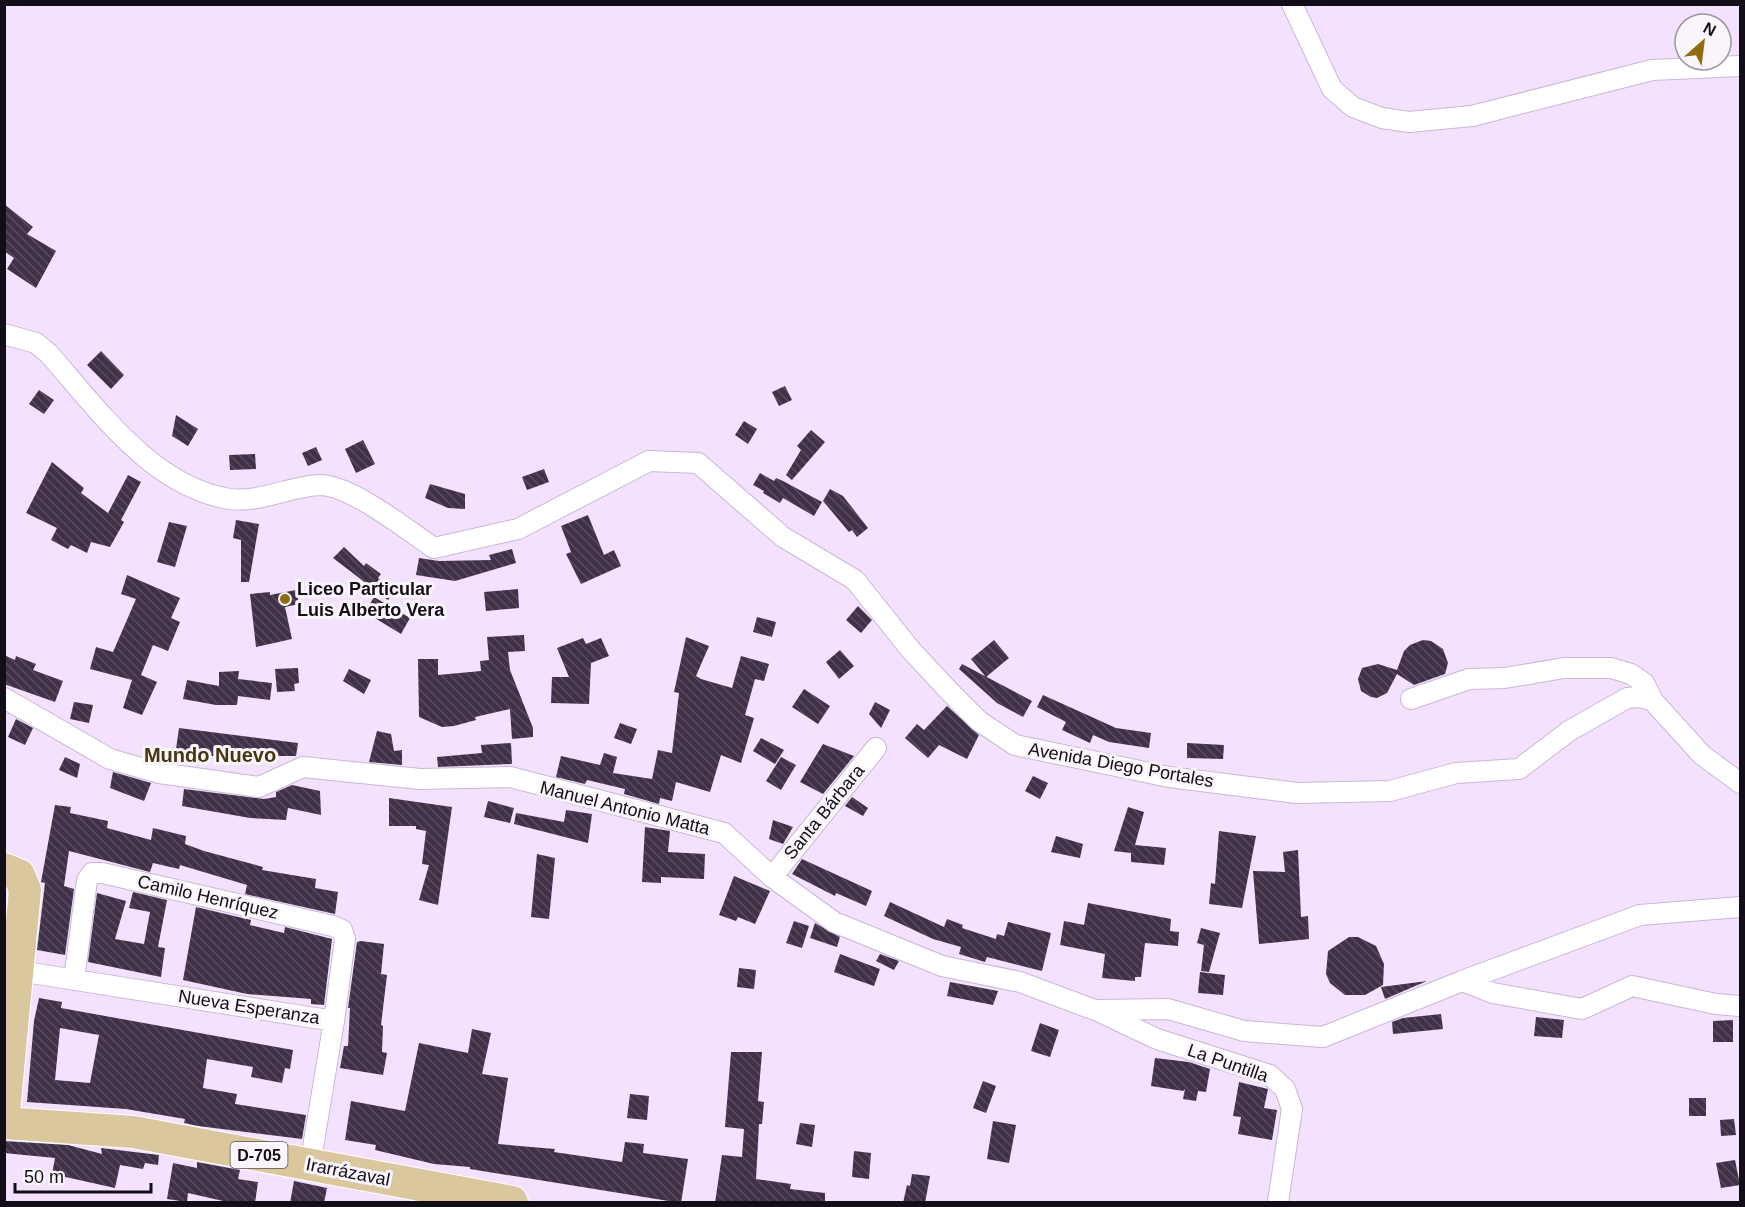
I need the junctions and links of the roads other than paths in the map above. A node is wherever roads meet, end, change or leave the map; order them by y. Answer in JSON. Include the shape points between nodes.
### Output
{"nodes":[{"id":1,"x":1292,"y":4,"type":"edge"},
{"id":2,"x":1740,"y":66,"type":"edge"},
{"id":3,"x":4,"y":334,"type":"edge"},
{"id":4,"x":4,"y":698,"type":"edge"},
{"id":5,"x":1411,"y":699,"type":"dead end"},
{"id":6,"x":1653,"y":701,"type":"junction"},
{"id":7,"x":876,"y":748,"type":"dead end"},
{"id":8,"x":1740,"y":783,"type":"edge"},
{"id":9,"x":4,"y":869,"type":"edge"},
{"id":10,"x":772,"y":877,"type":"junction"},
{"id":11,"x":1740,"y":907,"type":"edge"},
{"id":12,"x":20,"y":971,"type":"junction"},
{"id":13,"x":74,"y":980,"type":"junction"},
{"id":14,"x":1462,"y":981,"type":"junction"},
{"id":15,"x":1740,"y":1006,"type":"edge"},
{"id":16,"x":1095,"y":1010,"type":"junction"},
{"id":17,"x":334,"y":1020,"type":"junction"},
{"id":18,"x":4,"y":1112,"type":"edge"},
{"id":19,"x":4,"y":1123,"type":"edge"},
{"id":20,"x":310,"y":1165,"type":"junction"},
{"id":21,"x":512,"y":1203,"type":"edge"},
{"id":22,"x":1278,"y":1203,"type":"edge"}],
"edges":[{"from":1,"to":2,"type":"street","via":[[1332,89],[1353,107],[1382,118],[1409,122],[1472,116],[1652,70]]},
{"from":3,"to":6,"type":"street","name":"Avenida Diego Portales","via":[[36,343],[133,449],[200,489],[230,499],[320,485],[354,495],[434,548],[518,529],[649,461],[698,463],[783,537],[855,580],[910,650],[949,691],[979,721],[1015,745],[1168,777],[1286,791],[1390,791],[1456,773],[1519,769],[1569,731],[1627,698]]},
{"from":4,"to":10,"type":"street","name":"Manuel Antonio Matta","via":[[110,759],[159,773],[259,787],[303,767],[420,779],[510,777],[724,833]]},
{"from":5,"to":6,"type":"street","via":[[1469,679],[1505,678],[1564,668],[1611,668],[1644,682]]},
{"from":6,"to":8,"type":"street","via":[[1702,755]]},
{"from":7,"to":10,"type":"street","name":"Santa Bárbara"},
{"from":9,"to":12,"type":"main road","via":[[19,875],[25,890]]},
{"from":10,"to":16,"type":"street","name":"Manuel Antonio Matta","via":[[834,922],[942,966],[1020,982]]},
{"from":11,"to":14,"type":"street","name":"Manuel Antonio Matta","via":[[1640,915]]},
{"from":12,"to":13,"type":"street","name":"Nueva Esperanza"},
{"from":12,"to":18,"type":"main road"},
{"from":13,"to":17,"type":"street","name":"Nueva Esperanza"},
{"from":13,"to":17,"type":"street","name":"Camilo Henríquez","via":[[87,880],[92,873],[102,873],[342,930],[345,939]]},
{"from":14,"to":15,"type":"street","via":[[1493,993],[1582,1009],[1632,986]]},
{"from":14,"to":16,"type":"street","name":"Manuel Antonio Matta","via":[[1323,1037],[1244,1030],[1168,1009]]},
{"from":16,"to":22,"type":"street","name":"La Puntilla","via":[[1157,1039],[1261,1071],[1278,1081],[1290,1098],[1292,1109]]},
{"from":17,"to":20,"type":"street","name":"Nueva Esperanza"},
{"from":19,"to":20,"type":"main road","name":"Irarrázaval","number":"D-705","via":[[132,1132]]},
{"from":20,"to":21,"type":"main road","name":"Irarrázaval","number":"D-705"}]}
